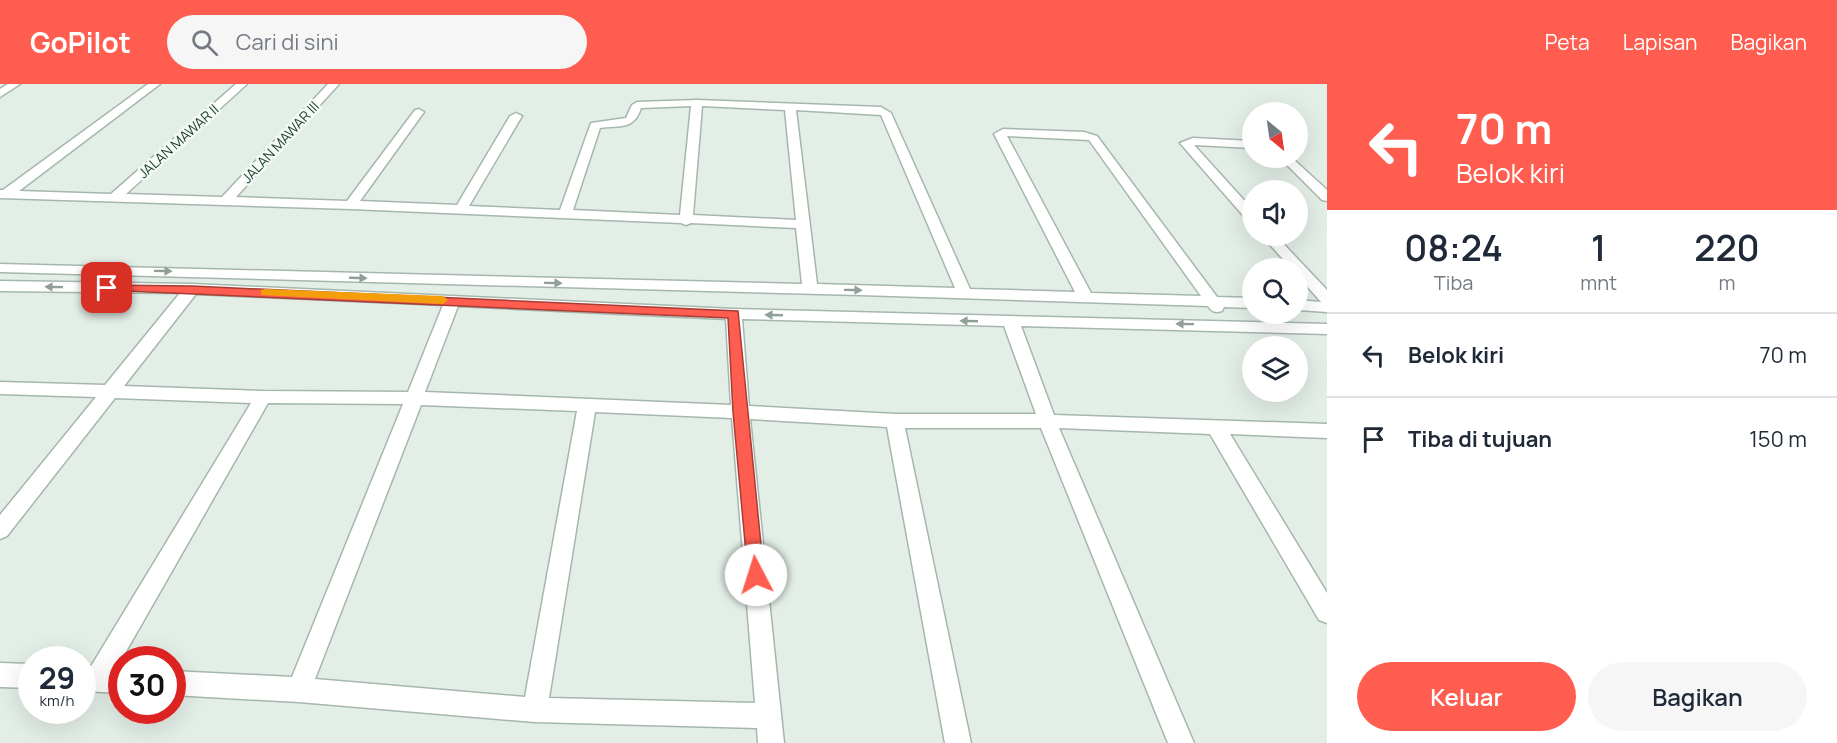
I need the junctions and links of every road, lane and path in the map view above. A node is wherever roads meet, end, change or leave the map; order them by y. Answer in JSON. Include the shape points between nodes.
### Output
{"nodes":[{"id":1,"x":15,"y":84,"type":"edge"},
{"id":2,"x":155,"y":84,"type":"edge"},
{"id":3,"x":242,"y":84,"type":"edge"},
{"id":4,"x":334,"y":84,"type":"edge"},
{"id":5,"x":0,"y":94,"type":"edge"},
{"id":6,"x":697,"y":104,"type":"junction"},
{"id":7,"x":790,"y":107,"type":"junction"},
{"id":8,"x":419,"y":112,"type":"dead end"},
{"id":9,"x":516,"y":116,"type":"dead end"},
{"id":10,"x":1242,"y":143,"type":"edge"},
{"id":11,"x":1297,"y":168,"type":"edge"},
{"id":12,"x":2,"y":194,"type":"edge"},
{"id":13,"x":1327,"y":197,"type":"edge"},
{"id":14,"x":114,"y":198,"type":"junction"},
{"id":15,"x":226,"y":201,"type":"junction"},
{"id":16,"x":351,"y":205,"type":"junction"},
{"id":17,"x":1242,"y":206,"type":"edge"},
{"id":18,"x":461,"y":209,"type":"junction"},
{"id":19,"x":566,"y":215,"type":"junction"},
{"id":20,"x":686,"y":220,"type":"junction"},
{"id":21,"x":804,"y":224,"type":"junction"},
{"id":22,"x":1278,"y":246,"type":"edge"},
{"id":23,"x":0,"y":268,"type":"edge"},
{"id":24,"x":0,"y":286,"type":"edge"},
{"id":25,"x":192,"y":289,"type":"junction"},
{"id":26,"x":810,"y":289,"type":"junction"},
{"id":27,"x":965,"y":294,"type":"junction"},
{"id":28,"x":1086,"y":298,"type":"junction"},
{"id":29,"x":1327,"y":299,"type":"edge"},
{"id":30,"x":453,"y":300,"type":"junction"},
{"id":31,"x":1213,"y":302,"type":"junction"},
{"id":32,"x":1242,"y":303,"type":"edge"},
{"id":33,"x":1308,"y":306,"type":"edge"},
{"id":34,"x":1327,"y":307,"type":"edge"},
{"id":35,"x":734,"y":314,"type":"junction"},
{"id":36,"x":1011,"y":322,"type":"junction"},
{"id":37,"x":1228,"y":325,"type":"junction"},
{"id":38,"x":1327,"y":329,"type":"edge"},
{"id":39,"x":0,"y":388,"type":"edge"},
{"id":40,"x":111,"y":391,"type":"junction"},
{"id":41,"x":263,"y":397,"type":"junction"},
{"id":42,"x":414,"y":399,"type":"junction"},
{"id":43,"x":587,"y":406,"type":"junction"},
{"id":44,"x":740,"y":412,"type":"junction"},
{"id":45,"x":895,"y":421,"type":"junction"},
{"id":46,"x":1047,"y":421,"type":"junction"},
{"id":47,"x":1217,"y":429,"type":"junction"},
{"id":48,"x":1327,"y":431,"type":"edge"},
{"id":49,"x":0,"y":530,"type":"edge"},
{"id":50,"x":1327,"y":614,"type":"edge"},
{"id":51,"x":96,"y":669,"type":"edge"},
{"id":52,"x":0,"y":675,"type":"edge"},
{"id":53,"x":18,"y":676,"type":"edge"},
{"id":54,"x":186,"y":684,"type":"edge"},
{"id":55,"x":299,"y":690,"type":"junction"},
{"id":56,"x":535,"y":710,"type":"junction"},
{"id":57,"x":770,"y":716,"type":"junction"},
{"id":58,"x":771,"y":743,"type":"edge"},
{"id":59,"x":958,"y":743,"type":"edge"},
{"id":60,"x":1182,"y":743,"type":"edge"}],
"edges":[{"from":1,"to":5,"type":"street"},
{"from":2,"to":12,"type":"street"},
{"from":3,"to":14,"type":"street","name":"JALAN MAWAR II"},
{"from":4,"to":15,"type":"street","name":"JALAN MAWAR III"},
{"from":6,"to":7,"type":"street"},
{"from":6,"to":19,"type":"street","via":[[641,103],[629,121],[595,125]]},
{"from":6,"to":20,"type":"street"},
{"from":7,"to":21,"type":"street"},
{"from":7,"to":27,"type":"street","via":[[872,109],[886,113]]},
{"from":8,"to":16,"type":"street"},
{"from":9,"to":18,"type":"street"},
{"from":10,"to":17,"type":"street","via":[[1186,143]]},
{"from":11,"to":13,"type":"street"},
{"from":12,"to":14,"type":"street"},
{"from":14,"to":15,"type":"street"},
{"from":15,"to":16,"type":"street"},
{"from":16,"to":18,"type":"street"},
{"from":18,"to":19,"type":"street"},
{"from":19,"to":20,"type":"street"},
{"from":20,"to":21,"type":"street"},
{"from":21,"to":26,"type":"street"},
{"from":22,"to":29,"type":"street"},
{"from":23,"to":26,"type":"street","one_way":true},
{"from":25,"to":24,"type":"street","one_way":true},
{"from":25,"to":30,"type":"street"},
{"from":25,"to":40,"type":"street"},
{"from":26,"to":27,"type":"street","one_way":true},
{"from":27,"to":28,"type":"street"},
{"from":28,"to":31,"type":"street"},
{"from":28,"to":31,"type":"street","via":[[1000,134],[1003,132],[1094,138]]},
{"from":30,"to":35,"type":"street"},
{"from":30,"to":42,"type":"street"},
{"from":31,"to":32,"type":"street"},
{"from":31,"to":37,"type":"street"},
{"from":33,"to":34,"type":"street"},
{"from":36,"to":35,"type":"street","one_way":true},
{"from":35,"to":44,"type":"street"},
{"from":37,"to":36,"type":"street","one_way":true},
{"from":36,"to":46,"type":"street"},
{"from":37,"to":38,"type":"street"},
{"from":39,"to":40,"type":"street"},
{"from":40,"to":41,"type":"street"},
{"from":40,"to":49,"type":"street"},
{"from":41,"to":42,"type":"street"},
{"from":41,"to":51,"type":"street"},
{"from":42,"to":43,"type":"street"},
{"from":42,"to":55,"type":"street"},
{"from":43,"to":44,"type":"street"},
{"from":43,"to":56,"type":"street"},
{"from":44,"to":45,"type":"street"},
{"from":44,"to":57,"type":"street"},
{"from":45,"to":46,"type":"street"},
{"from":45,"to":59,"type":"street"},
{"from":46,"to":47,"type":"street"},
{"from":46,"to":60,"type":"street"},
{"from":47,"to":48,"type":"street"},
{"from":47,"to":50,"type":"street"},
{"from":52,"to":53,"type":"street"},
{"from":54,"to":55,"type":"street"},
{"from":55,"to":56,"type":"street"},
{"from":56,"to":57,"type":"street"},
{"from":57,"to":58,"type":"street"}]}
